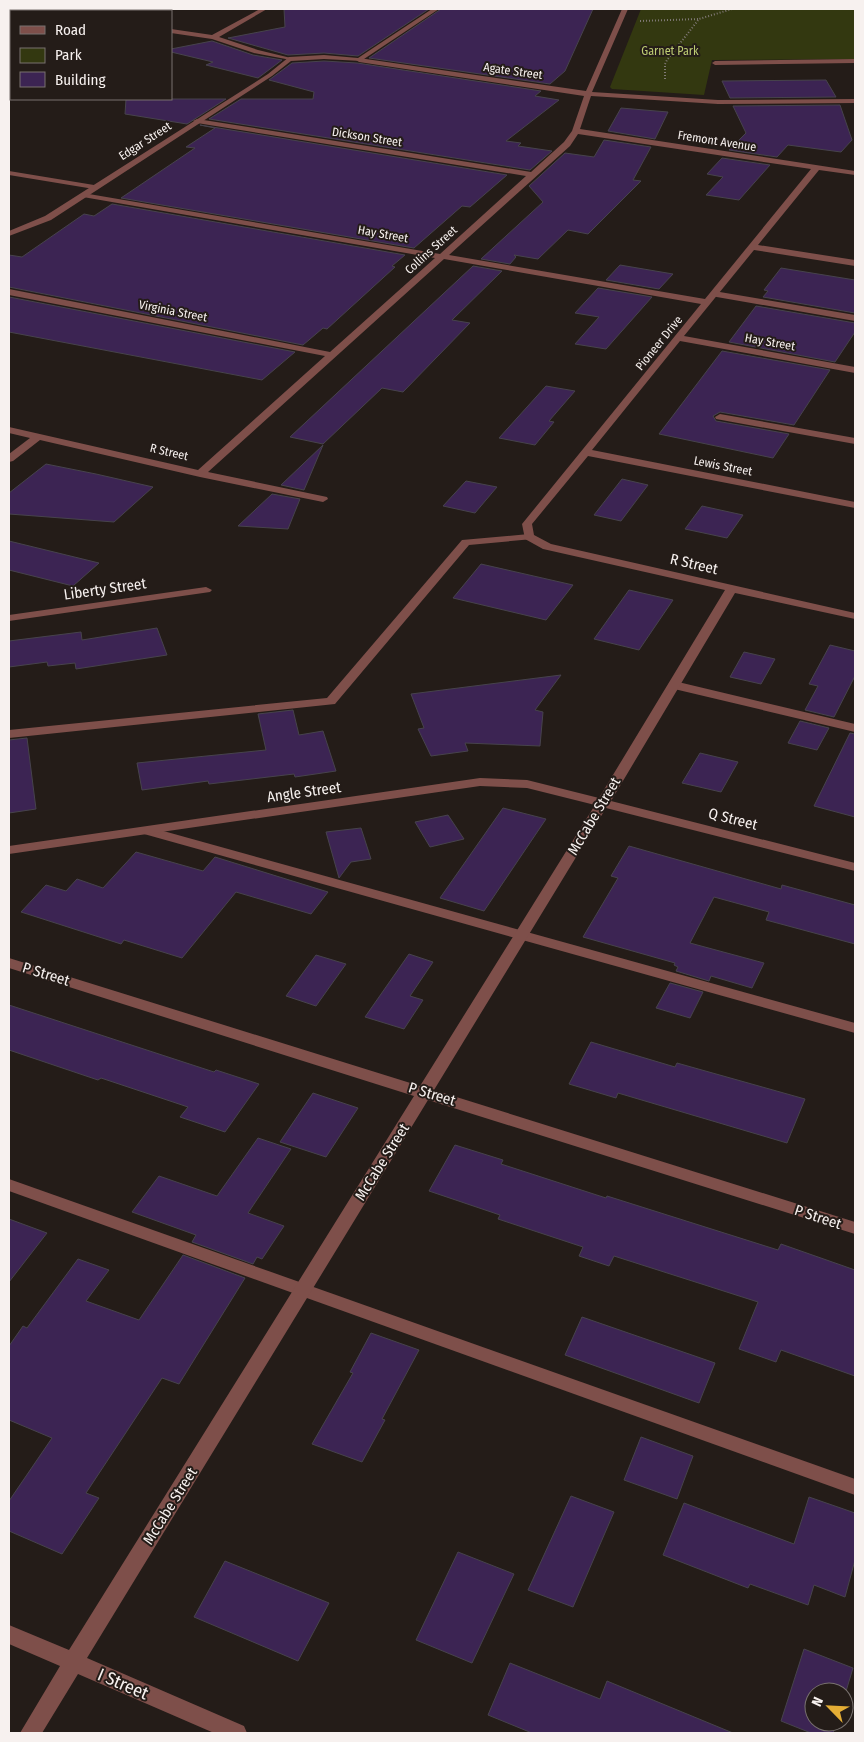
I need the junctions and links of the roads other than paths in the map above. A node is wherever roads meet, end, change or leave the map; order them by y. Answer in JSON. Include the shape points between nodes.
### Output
{"nodes":[{"id":1,"x":264,"y":9,"type":"edge"},
{"id":2,"x":436,"y":9,"type":"edge"},
{"id":3,"x":625,"y":9,"type":"edge"},
{"id":4,"x":172,"y":31,"type":"edge"},
{"id":5,"x":213,"y":37,"type":"junction"},
{"id":6,"x":289,"y":59,"type":"junction"},
{"id":7,"x":359,"y":60,"type":"junction"},
{"id":8,"x":855,"y":61,"type":"edge"},
{"id":9,"x":715,"y":63,"type":"dead end"},
{"id":10,"x":588,"y":94,"type":"junction"},
{"id":11,"x":855,"y":101,"type":"edge"},
{"id":12,"x":197,"y":121,"type":"junction"},
{"id":13,"x":576,"y":131,"type":"junction"},
{"id":14,"x":817,"y":167,"type":"junction"},
{"id":15,"x":9,"y":173,"type":"edge"},
{"id":16,"x":855,"y":173,"type":"edge"},
{"id":17,"x":533,"y":175,"type":"junction"},
{"id":18,"x":94,"y":187,"type":"junction"},
{"id":19,"x":83,"y":195,"type":"junction"},
{"id":20,"x":9,"y":234,"type":"edge"},
{"id":21,"x":753,"y":247,"type":"junction"},
{"id":22,"x":442,"y":257,"type":"junction"},
{"id":23,"x":855,"y":263,"type":"edge"},
{"id":24,"x":9,"y":292,"type":"edge"},
{"id":25,"x":714,"y":294,"type":"junction"},
{"id":26,"x":708,"y":302,"type":"junction"},
{"id":27,"x":855,"y":318,"type":"edge"},
{"id":28,"x":679,"y":338,"type":"junction"},
{"id":29,"x":332,"y":355,"type":"junction"},
{"id":30,"x":855,"y":370,"type":"edge"},
{"id":31,"x":720,"y":417,"type":"dead end"},
{"id":32,"x":9,"y":430,"type":"edge"},
{"id":33,"x":39,"y":436,"type":"junction"},
{"id":34,"x":855,"y":441,"type":"edge"},
{"id":35,"x":585,"y":452,"type":"junction"},
{"id":36,"x":9,"y":459,"type":"edge"},
{"id":37,"x":200,"y":474,"type":"junction"},
{"id":38,"x":323,"y":499,"type":"dead end"},
{"id":39,"x":855,"y":506,"type":"edge"},
{"id":40,"x":529,"y":537,"type":"junction"},
{"id":41,"x":732,"y":588,"type":"junction"},
{"id":42,"x":206,"y":590,"type":"dead end"},
{"id":43,"x":855,"y":616,"type":"edge"},
{"id":44,"x":9,"y":618,"type":"edge"},
{"id":45,"x":674,"y":685,"type":"junction"},
{"id":46,"x":855,"y":728,"type":"edge"},
{"id":47,"x":9,"y":734,"type":"edge"},
{"id":48,"x":603,"y":803,"type":"junction"},
{"id":49,"x":149,"y":831,"type":"junction"},
{"id":50,"x":9,"y":850,"type":"edge"},
{"id":51,"x":855,"y":867,"type":"edge"},
{"id":52,"x":522,"y":935,"type":"junction"},
{"id":53,"x":9,"y":963,"type":"edge"},
{"id":54,"x":855,"y":1028,"type":"edge"},
{"id":55,"x":425,"y":1092,"type":"junction"},
{"id":56,"x":9,"y":1185,"type":"edge"},
{"id":57,"x":855,"y":1228,"type":"edge"},
{"id":58,"x":304,"y":1290,"type":"junction"},
{"id":59,"x":855,"y":1487,"type":"edge"},
{"id":60,"x":9,"y":1634,"type":"edge"},
{"id":61,"x":74,"y":1662,"type":"junction"},
{"id":62,"x":30,"y":1733,"type":"edge"},
{"id":63,"x":237,"y":1733,"type":"edge"}],
"edges":[{"from":1,"to":5,"type":"street"},
{"from":2,"to":7,"type":"street"},
{"from":3,"to":10,"type":"street","name":"Collins Street"},
{"from":4,"to":5,"type":"street","name":"Agate Street"},
{"from":5,"to":6,"type":"street","name":"Agate Street"},
{"from":6,"to":7,"type":"street","name":"Agate Street"},
{"from":6,"to":12,"type":"street","name":"Edgar Street","via":[[270,75]]},
{"from":7,"to":10,"type":"street","name":"Agate Street"},
{"from":8,"to":9,"type":"street"},
{"from":10,"to":11,"type":"street","name":"Agate Street","via":[[718,102]]},
{"from":10,"to":13,"type":"street","name":"Collins Street"},
{"from":12,"to":17,"type":"street","name":"Dickson Street"},
{"from":12,"to":18,"type":"street","name":"Edgar Street"},
{"from":13,"to":14,"type":"street","name":"Fremont Avenue"},
{"from":13,"to":17,"type":"street","name":"Collins Street","via":[[567,144]]},
{"from":14,"to":16,"type":"street","name":"Fremont Avenue"},
{"from":14,"to":21,"type":"street","name":"Pioneer Drive"},
{"from":15,"to":18,"type":"street"},
{"from":17,"to":22,"type":"street","name":"Collins Street"},
{"from":18,"to":19,"type":"street","name":"Edgar Street"},
{"from":19,"to":20,"type":"street","name":"Edgar Street","via":[[48,218]]},
{"from":19,"to":22,"type":"street","name":"Hay Street"},
{"from":21,"to":23,"type":"street"},
{"from":21,"to":25,"type":"street","name":"Pioneer Drive"},
{"from":22,"to":26,"type":"street","name":"Hay Street"},
{"from":22,"to":29,"type":"street","name":"Collins Street"},
{"from":24,"to":29,"type":"street","name":"Virginia Street"},
{"from":25,"to":26,"type":"street","name":"Pioneer Drive"},
{"from":25,"to":27,"type":"street"},
{"from":26,"to":28,"type":"street","name":"Pioneer Drive"},
{"from":28,"to":30,"type":"street","name":"Hay Street"},
{"from":28,"to":35,"type":"street","name":"Pioneer Drive"},
{"from":29,"to":37,"type":"street","name":"Collins Street"},
{"from":31,"to":34,"type":"street"},
{"from":32,"to":33,"type":"street","name":"R Street"},
{"from":33,"to":36,"type":"street"},
{"from":33,"to":37,"type":"street","name":"R Street"},
{"from":35,"to":39,"type":"street","name":"Lewis Street"},
{"from":35,"to":40,"type":"street","name":"Pioneer Drive","via":[[527,524]]},
{"from":37,"to":38,"type":"street","name":"R Street"},
{"from":40,"to":41,"type":"street","name":"R Street","via":[[547,547]]},
{"from":40,"to":47,"type":"street","via":[[466,542],[330,701]]},
{"from":41,"to":43,"type":"street","name":"R Street"},
{"from":41,"to":45,"type":"street","name":"McCabe Street"},
{"from":42,"to":44,"type":"street","name":"Liberty Street"},
{"from":45,"to":46,"type":"street"},
{"from":45,"to":48,"type":"street","name":"McCabe Street"},
{"from":48,"to":49,"type":"street","name":"Angle Street","via":[[527,784],[480,782]]},
{"from":48,"to":51,"type":"street","name":"Q Street"},
{"from":48,"to":52,"type":"street","name":"McCabe Street"},
{"from":49,"to":50,"type":"street","name":"Angle Street"},
{"from":49,"to":52,"type":"street"},
{"from":52,"to":54,"type":"street"},
{"from":52,"to":55,"type":"street","name":"McCabe Street"},
{"from":53,"to":55,"type":"street","name":"P Street"},
{"from":55,"to":57,"type":"street","name":"P Street"},
{"from":55,"to":58,"type":"street","name":"McCabe Street"},
{"from":56,"to":58,"type":"street"},
{"from":58,"to":59,"type":"street"},
{"from":58,"to":61,"type":"street","name":"McCabe Street"},
{"from":60,"to":61,"type":"street","name":"I Street"},
{"from":61,"to":62,"type":"street","name":"McCabe Street"},
{"from":61,"to":63,"type":"street","name":"I Street"}]}
